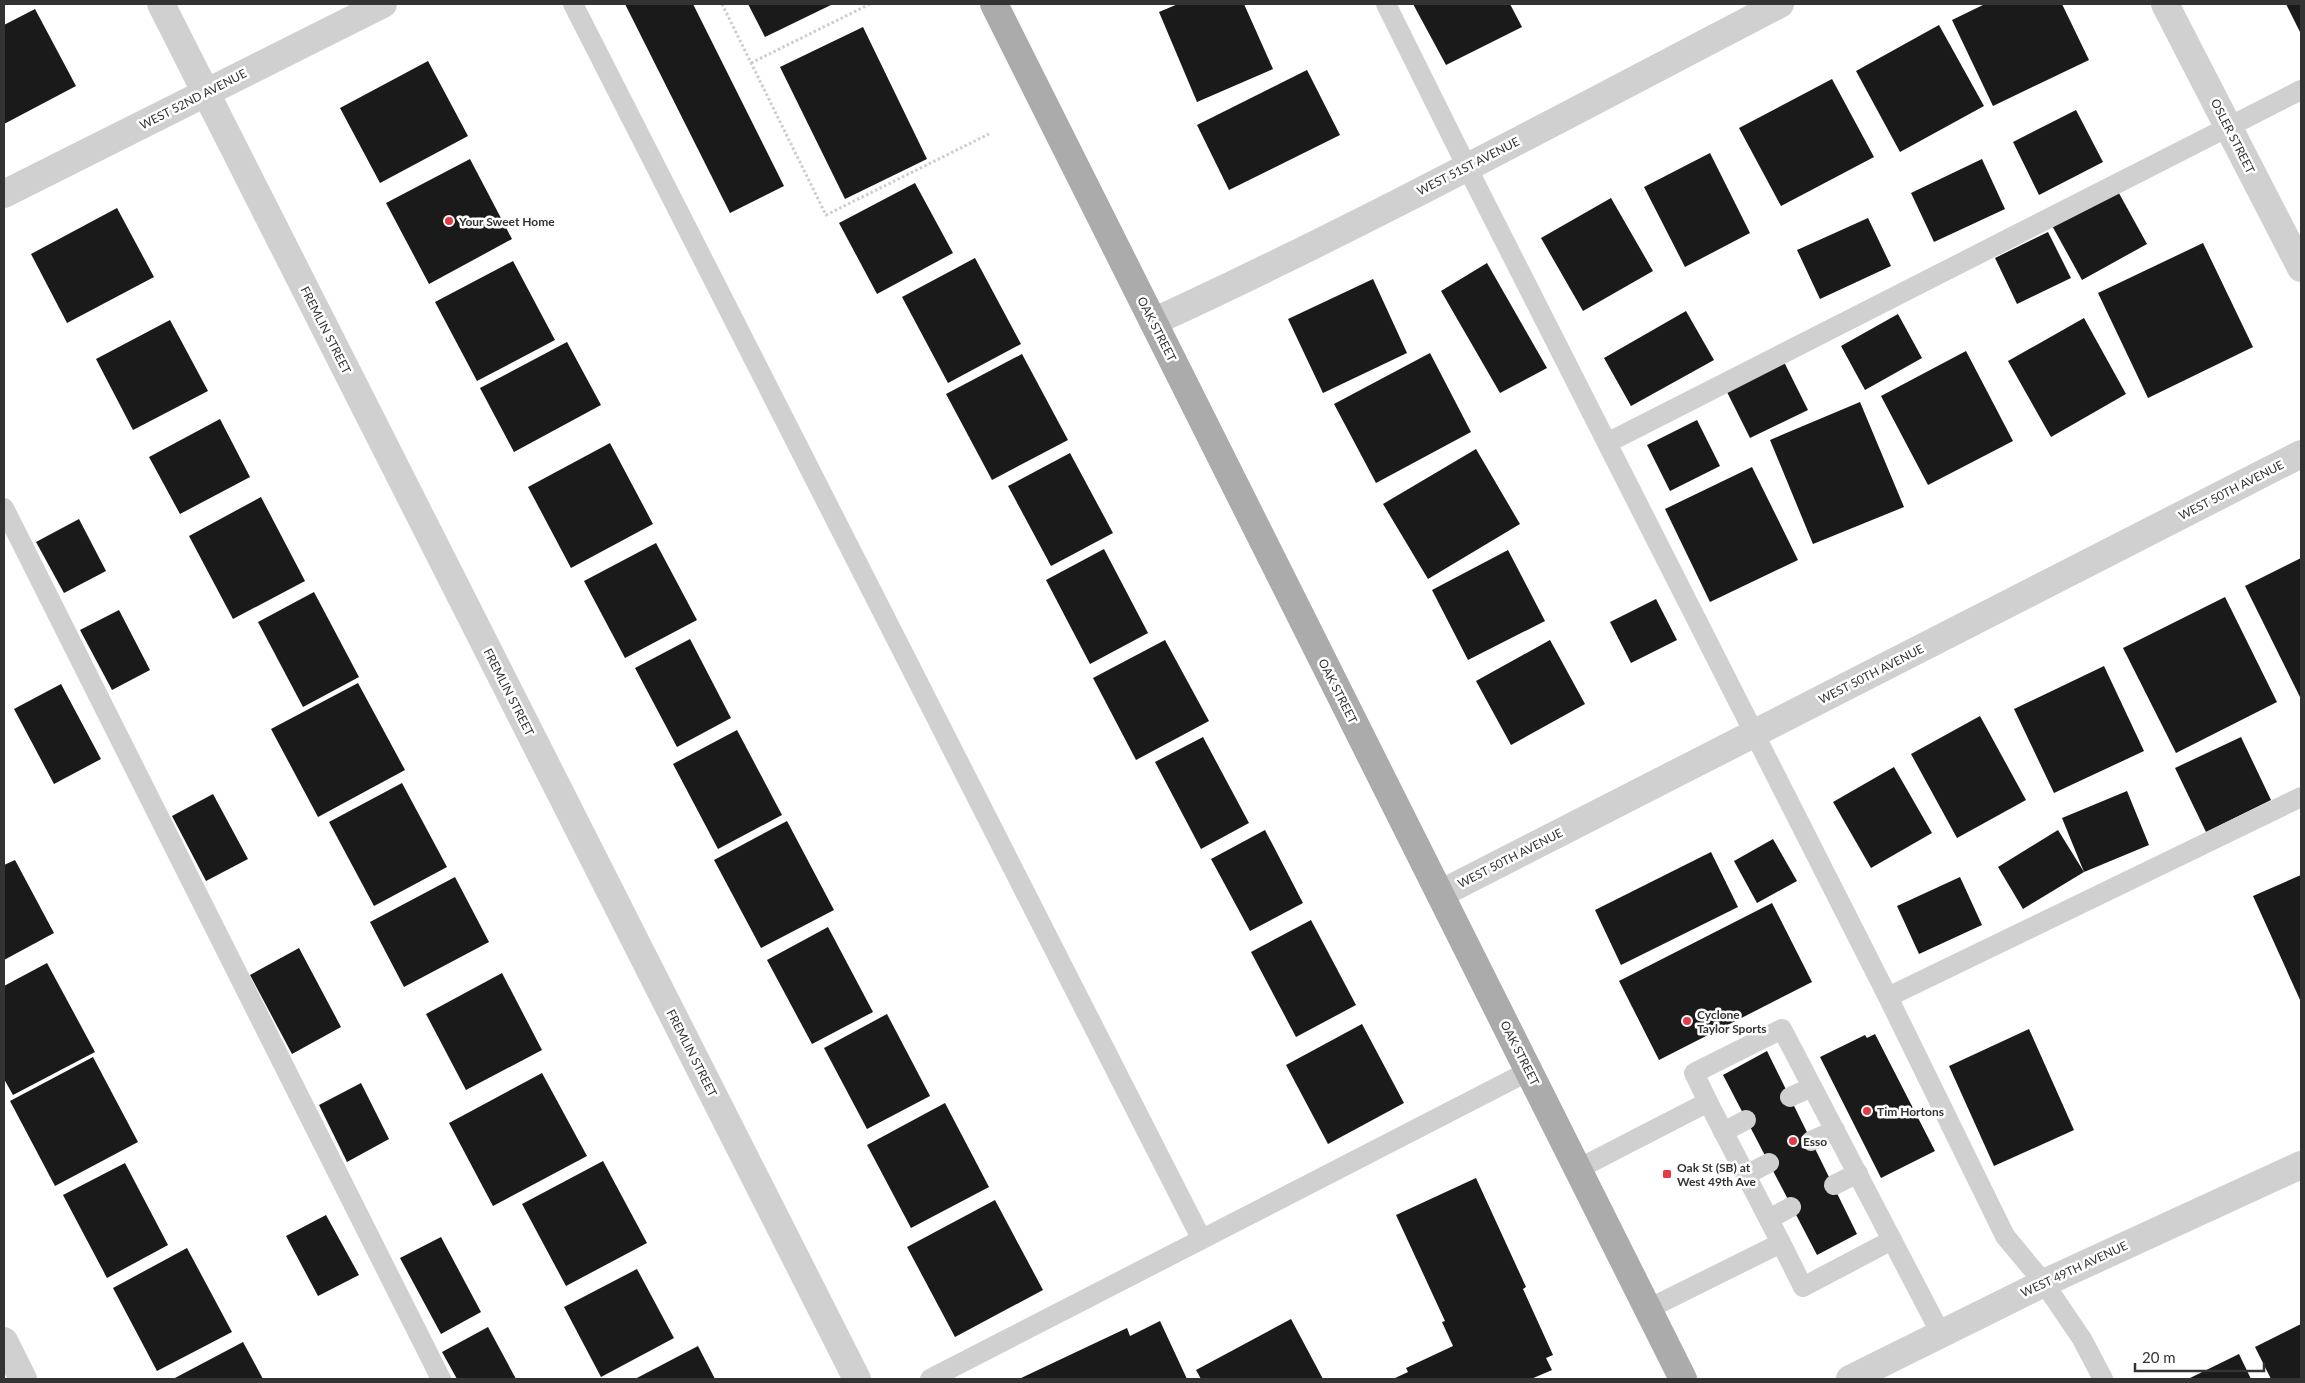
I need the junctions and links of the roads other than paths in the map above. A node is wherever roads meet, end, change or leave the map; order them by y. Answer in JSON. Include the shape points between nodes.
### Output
{"nodes":[{"id":1,"x":161,"y":4,"type":"edge"},
{"id":2,"x":382,"y":4,"type":"edge"},
{"id":3,"x":573,"y":4,"type":"edge"},
{"id":4,"x":994,"y":4,"type":"edge"},
{"id":5,"x":1386,"y":4,"type":"edge"},
{"id":6,"x":1780,"y":4,"type":"edge"},
{"id":7,"x":2165,"y":4,"type":"edge"},
{"id":8,"x":2301,"y":90,"type":"edge"},
{"id":9,"x":206,"y":93,"type":"junction"},
{"id":10,"x":2228,"y":127,"type":"junction"},
{"id":11,"x":1466,"y":167,"type":"junction"},
{"id":12,"x":4,"y":194,"type":"edge"},
{"id":13,"x":2301,"y":268,"type":"edge"},
{"id":14,"x":1153,"y":322,"type":"junction"},
{"id":15,"x":1607,"y":443,"type":"junction"},
{"id":16,"x":2301,"y":454,"type":"edge"},
{"id":17,"x":4,"y":508,"type":"edge"},
{"id":18,"x":1755,"y":734,"type":"junction"},
{"id":19,"x":2301,"y":797,"type":"edge"},
{"id":20,"x":1440,"y":894,"type":"junction"},
{"id":21,"x":1888,"y":997,"type":"junction"},
{"id":22,"x":1529,"y":1071,"type":"junction"},
{"id":23,"x":1812,"y":1086,"type":"junction"},
{"id":24,"x":1790,"y":1097,"type":"dead end"},
{"id":25,"x":1708,"y":1102,"type":"junction"},
{"id":26,"x":1746,"y":1120,"type":"dead end"},
{"id":27,"x":1835,"y":1130,"type":"junction"},
{"id":28,"x":1724,"y":1132,"type":"junction"},
{"id":29,"x":1811,"y":1141,"type":"dead end"},
{"id":30,"x":1768,"y":1163,"type":"dead end"},
{"id":31,"x":2301,"y":1165,"type":"edge"},
{"id":32,"x":1578,"y":1169,"type":"junction"},
{"id":33,"x":1858,"y":1173,"type":"junction"},
{"id":34,"x":1746,"y":1175,"type":"junction"},
{"id":35,"x":1834,"y":1185,"type":"dead end"},
{"id":36,"x":1791,"y":1207,"type":"dead end"},
{"id":37,"x":1769,"y":1219,"type":"junction"},
{"id":38,"x":1201,"y":1238,"type":"junction"},
{"id":39,"x":1892,"y":1240,"type":"junction"},
{"id":40,"x":1781,"y":1243,"type":"junction"},
{"id":41,"x":2044,"y":1282,"type":"junction"},
{"id":42,"x":1648,"y":1309,"type":"junction"},
{"id":43,"x":1941,"y":1334,"type":"junction"},
{"id":44,"x":4,"y":1340,"type":"edge"},
{"id":45,"x":23,"y":1379,"type":"edge"},
{"id":46,"x":441,"y":1379,"type":"edge"},
{"id":47,"x":857,"y":1379,"type":"edge"},
{"id":48,"x":930,"y":1379,"type":"edge"},
{"id":49,"x":1683,"y":1379,"type":"edge"},
{"id":50,"x":1850,"y":1379,"type":"edge"},
{"id":51,"x":2103,"y":1379,"type":"edge"}],
"edges":[{"from":1,"to":9,"type":"street","name":"FREMLIN STREET"},
{"from":2,"to":9,"type":"street","name":"WEST 52ND AVENUE"},
{"from":3,"to":38,"type":"lane"},
{"from":4,"to":14,"type":"main road","name":"OAK STREET"},
{"from":5,"to":11,"type":"lane"},
{"from":6,"to":11,"type":"street","name":"WEST 51ST AVENUE"},
{"from":7,"to":10,"type":"street","name":"OSLER STREET"},
{"from":8,"to":10,"type":"lane"},
{"from":9,"to":12,"type":"street","name":"WEST 52ND AVENUE"},
{"from":9,"to":47,"type":"street","name":"FREMLIN STREET"},
{"from":10,"to":13,"type":"street","name":"OSLER STREET"},
{"from":10,"to":15,"type":"lane"},
{"from":11,"to":14,"type":"street","name":"WEST 51ST AVENUE","via":[[1238,283]]},
{"from":11,"to":15,"type":"lane"},
{"from":14,"to":20,"type":"main road","name":"OAK STREET"},
{"from":15,"to":18,"type":"lane"},
{"from":16,"to":18,"type":"street","name":"WEST 50TH AVENUE"},
{"from":17,"to":46,"type":"lane"},
{"from":18,"to":20,"type":"street","name":"WEST 50TH AVENUE"},
{"from":18,"to":21,"type":"lane"},
{"from":19,"to":21,"type":"lane"},
{"from":20,"to":22,"type":"main road","name":"OAK STREET"},
{"from":21,"to":41,"type":"lane","via":[[2005,1236]]},
{"from":22,"to":32,"type":"main road","name":"OAK STREET"},
{"from":22,"to":38,"type":"lane"},
{"from":23,"to":24,"type":"lane"},
{"from":23,"to":25,"type":"lane","via":[[1782,1029],[1694,1073]]},
{"from":23,"to":27,"type":"lane"},
{"from":25,"to":28,"type":"lane"},
{"from":25,"to":32,"type":"lane"},
{"from":26,"to":28,"type":"lane"},
{"from":27,"to":29,"type":"lane"},
{"from":27,"to":33,"type":"lane"},
{"from":28,"to":34,"type":"lane"},
{"from":30,"to":34,"type":"lane"},
{"from":31,"to":41,"type":"street","name":"WEST 49TH AVENUE"},
{"from":32,"to":42,"type":"main road","name":"OAK STREET"},
{"from":33,"to":35,"type":"lane"},
{"from":33,"to":39,"type":"lane"},
{"from":34,"to":37,"type":"lane"},
{"from":36,"to":37,"type":"lane"},
{"from":37,"to":40,"type":"lane"},
{"from":38,"to":48,"type":"lane"},
{"from":39,"to":40,"type":"lane","via":[[1803,1287]]},
{"from":39,"to":43,"type":"lane"},
{"from":40,"to":42,"type":"lane"},
{"from":41,"to":43,"type":"street","name":"WEST 49TH AVENUE"},
{"from":41,"to":51,"type":"lane","via":[[2082,1339]]},
{"from":42,"to":49,"type":"main road","name":"OAK STREET"},
{"from":43,"to":50,"type":"street","name":"WEST 49TH AVENUE"},
{"from":44,"to":45,"type":"street"}]}
